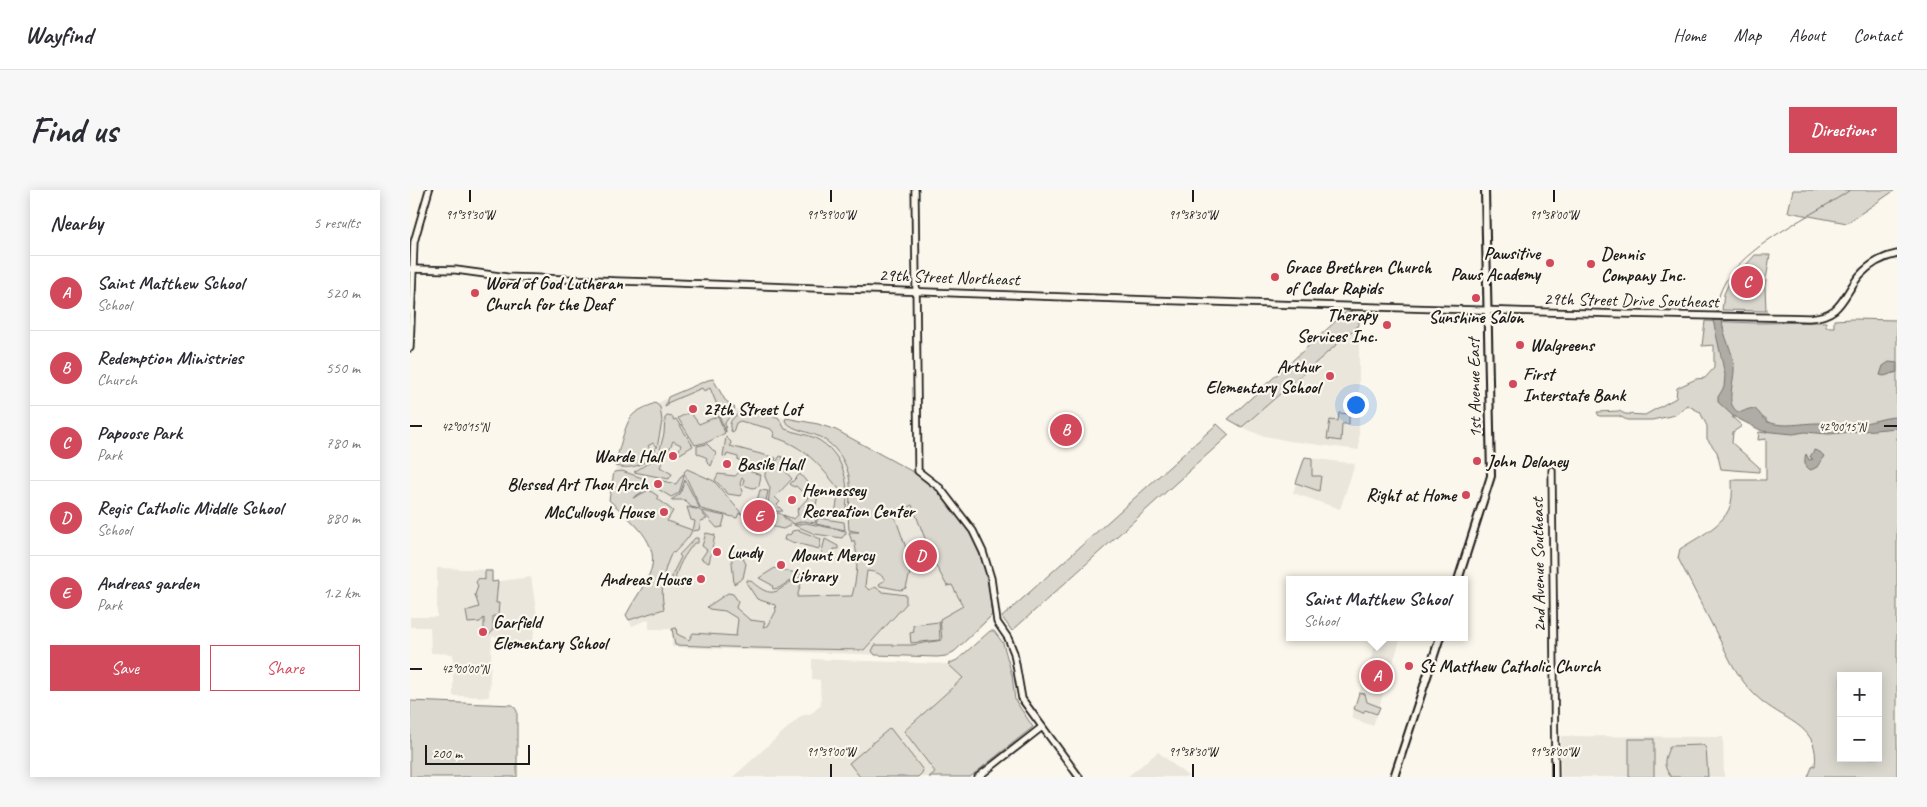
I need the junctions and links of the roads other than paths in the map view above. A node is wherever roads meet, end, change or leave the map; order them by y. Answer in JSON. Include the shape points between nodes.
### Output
{"nodes":[{"id":1,"x":429,"y":190,"type":"edge"},
{"id":2,"x":915,"y":190,"type":"edge"},
{"id":3,"x":1485,"y":190,"type":"edge"},
{"id":4,"x":1897,"y":254,"type":"edge"},
{"id":5,"x":411,"y":269,"type":"edge"},
{"id":6,"x":917,"y":291,"type":"junction"},
{"id":7,"x":1488,"y":312,"type":"junction"},
{"id":8,"x":410,"y":348,"type":"edge"},
{"id":9,"x":1552,"y":470,"type":"dead end"},
{"id":10,"x":1459,"y":576,"type":"edge"},
{"id":11,"x":1439,"y":641,"type":"edge"},
{"id":12,"x":1042,"y":727,"type":"junction"},
{"id":13,"x":978,"y":777,"type":"edge"},
{"id":14,"x":1080,"y":777,"type":"edge"},
{"id":15,"x":1394,"y":777,"type":"edge"},
{"id":16,"x":1555,"y":777,"type":"edge"}],
"edges":[{"from":1,"to":5,"type":"main road","via":[[415,236]]},
{"from":2,"to":6,"type":"main road"},
{"from":3,"to":7,"type":"main road","name":"1st Avenue East"},
{"from":4,"to":7,"type":"main road","name":"29th Street Drive Southeast","via":[[1868,267],[1843,302],[1824,315],[1809,318]]},
{"from":5,"to":6,"type":"main road","name":"29th Street Northeast","via":[[456,270],[498,276]]},
{"from":5,"to":8,"type":"main road"},
{"from":6,"to":7,"type":"main road","name":"29th Street Northeast"},
{"from":6,"to":12,"type":"main road","via":[[918,471],[940,488],[973,530],[988,569],[996,617],[1014,653],[1022,699]]},
{"from":7,"to":10,"type":"main road","name":"1st Avenue East","via":[[1490,476]]},
{"from":9,"to":16,"type":"main road","name":"2nd Avenue Southeast"},
{"from":11,"to":15,"type":"main road"},
{"from":12,"to":13,"type":"main road"},
{"from":12,"to":14,"type":"main road"}]}
